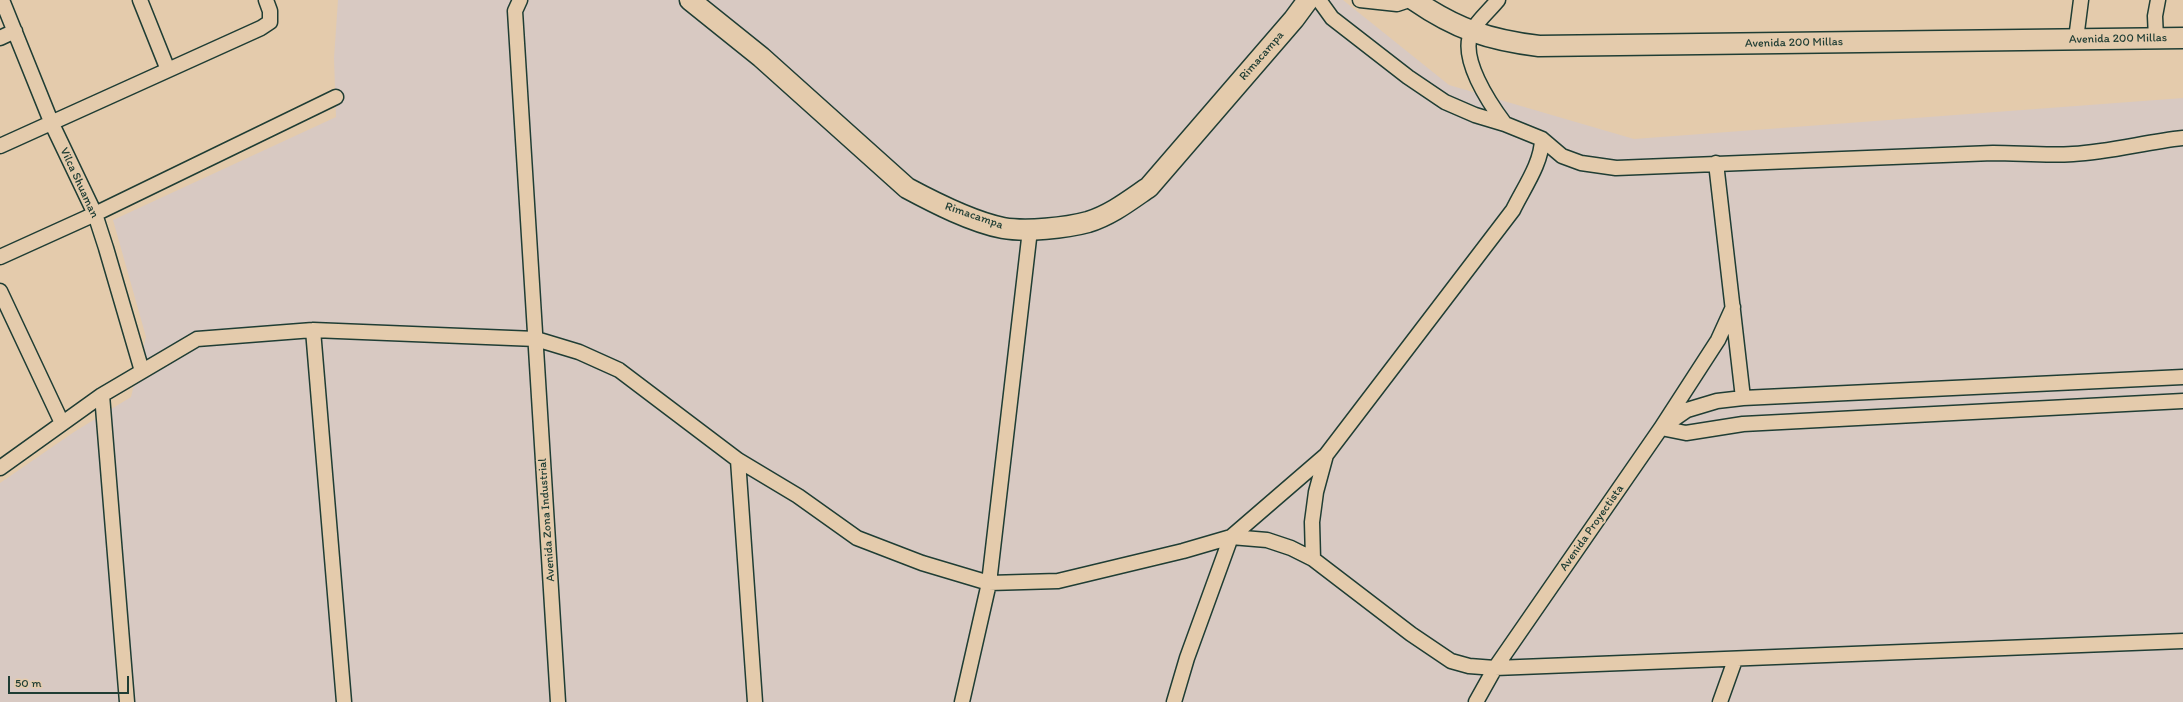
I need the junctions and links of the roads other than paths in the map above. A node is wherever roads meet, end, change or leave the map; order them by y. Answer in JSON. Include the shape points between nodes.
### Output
{"nodes":[{"id":1,"x":2,"y":0,"type":"edge"},
{"id":2,"x":140,"y":0,"type":"edge"},
{"id":3,"x":266,"y":0,"type":"edge"},
{"id":4,"x":520,"y":0,"type":"edge"},
{"id":5,"x":690,"y":0,"type":"edge"},
{"id":6,"x":1308,"y":0,"type":"edge"},
{"id":7,"x":1319,"y":0,"type":"edge"},
{"id":8,"x":1360,"y":0,"type":"edge"},
{"id":9,"x":1409,"y":0,"type":"edge"},
{"id":10,"x":1414,"y":0,"type":"edge"},
{"id":11,"x":1498,"y":0,"type":"edge"},
{"id":12,"x":2081,"y":0,"type":"edge"},
{"id":13,"x":2158,"y":0,"type":"edge"},
{"id":14,"x":15,"y":31,"type":"junction"},
{"id":15,"x":1472,"y":32,"type":"junction"},
{"id":16,"x":0,"y":38,"type":"edge"},
{"id":17,"x":2183,"y":38,"type":"edge"},
{"id":18,"x":2076,"y":39,"type":"junction"},
{"id":19,"x":2156,"y":39,"type":"junction"},
{"id":20,"x":168,"y":70,"type":"junction"},
{"id":21,"x":336,"y":97,"type":"dead end"},
{"id":22,"x":52,"y":124,"type":"junction"},
{"id":23,"x":1505,"y":124,"type":"junction"},
{"id":24,"x":2183,"y":138,"type":"edge"},
{"id":25,"x":1542,"y":139,"type":"junction"},
{"id":26,"x":0,"y":146,"type":"edge"},
{"id":27,"x":1716,"y":163,"type":"junction"},
{"id":28,"x":95,"y":214,"type":"junction"},
{"id":29,"x":1030,"y":230,"type":"junction"},
{"id":30,"x":0,"y":257,"type":"edge"},
{"id":31,"x":0,"y":291,"type":"edge"},
{"id":32,"x":1733,"y":307,"type":"junction"},
{"id":33,"x":313,"y":330,"type":"junction"},
{"id":34,"x":536,"y":339,"type":"junction"},
{"id":35,"x":142,"y":371,"type":"junction"},
{"id":36,"x":2183,"y":377,"type":"edge"},
{"id":37,"x":102,"y":395,"type":"junction"},
{"id":38,"x":1743,"y":398,"type":"junction"},
{"id":39,"x":2183,"y":401,"type":"edge"},
{"id":40,"x":62,"y":423,"type":"junction"},
{"id":41,"x":1662,"y":428,"type":"junction"},
{"id":42,"x":1326,"y":455,"type":"junction"},
{"id":43,"x":738,"y":460,"type":"junction"},
{"id":44,"x":0,"y":468,"type":"edge"},
{"id":45,"x":1231,"y":537,"type":"junction"},
{"id":46,"x":1313,"y":559,"type":"junction"},
{"id":47,"x":989,"y":583,"type":"junction"},
{"id":48,"x":2183,"y":641,"type":"edge"},
{"id":49,"x":1735,"y":660,"type":"junction"},
{"id":50,"x":1495,"y":668,"type":"junction"},
{"id":51,"x":127,"y":702,"type":"edge"},
{"id":52,"x":344,"y":702,"type":"edge"},
{"id":53,"x":558,"y":702,"type":"edge"},
{"id":54,"x":755,"y":702,"type":"edge"},
{"id":55,"x":962,"y":702,"type":"edge"},
{"id":56,"x":1174,"y":702,"type":"edge"},
{"id":57,"x":1476,"y":702,"type":"edge"},
{"id":58,"x":1720,"y":702,"type":"edge"}],
"edges":[{"from":1,"to":14,"type":"street","name":"Vilca Shuaman"},
{"from":2,"to":20,"type":"street"},
{"from":3,"to":20,"type":"street","via":[[270,22],[262,28]]},
{"from":4,"to":34,"type":"street","name":"Avenida Zona Industrial","via":[[515,10]]},
{"from":5,"to":29,"type":"street","name":"Rimacampa","via":[[761,57],[907,188],[935,202],[1003,228]]},
{"from":6,"to":29,"type":"street","name":"Rimacampa","via":[[1294,20],[1149,187],[1119,208],[1088,222]]},
{"from":7,"to":23,"type":"street","via":[[1332,18],[1408,77],[1445,102]]},
{"from":8,"to":9,"type":"street","via":[[1397,4]]},
{"from":10,"to":15,"type":"street","name":"Avenida 200 Millas","via":[[1431,12]]},
{"from":11,"to":15,"type":"street"},
{"from":12,"to":18,"type":"street"},
{"from":13,"to":19,"type":"street","via":[[2155,16]]},
{"from":14,"to":16,"type":"street"},
{"from":14,"to":22,"type":"street","name":"Vilca Shuaman"},
{"from":15,"to":18,"type":"street","name":"Avenida 200 Millas","via":[[1502,41],[1539,46]]},
{"from":15,"to":23,"type":"street","via":[[1469,48],[1479,85]]},
{"from":17,"to":19,"type":"street","name":"Avenida 200 Millas"},
{"from":18,"to":19,"type":"street","name":"Avenida 200 Millas"},
{"from":20,"to":22,"type":"street"},
{"from":21,"to":28,"type":"street"},
{"from":22,"to":26,"type":"street"},
{"from":22,"to":28,"type":"street","name":"Vilca Shuaman"},
{"from":23,"to":25,"type":"street"},
{"from":24,"to":27,"type":"street","via":[[2073,154],[1993,153]]},
{"from":25,"to":27,"type":"street","via":[[1562,156],[1588,164],[1616,168]]},
{"from":25,"to":42,"type":"street","via":[[1542,147],[1535,165],[1513,210]]},
{"from":27,"to":32,"type":"street"},
{"from":28,"to":30,"type":"street"},
{"from":28,"to":35,"type":"street","name":"Vilca Shuaman"},
{"from":29,"to":47,"type":"street"},
{"from":31,"to":40,"type":"street"},
{"from":32,"to":38,"type":"street"},
{"from":32,"to":41,"type":"street","via":[[1718,340]]},
{"from":33,"to":34,"type":"street"},
{"from":33,"to":35,"type":"street","via":[[197,339]]},
{"from":33,"to":52,"type":"street"},
{"from":34,"to":43,"type":"street","via":[[579,352],[619,370]]},
{"from":34,"to":53,"type":"street","name":"Avenida Zona Industrial"},
{"from":35,"to":37,"type":"street"},
{"from":36,"to":38,"type":"street","name":"Avenida Proyectista"},
{"from":37,"to":40,"type":"street"},
{"from":37,"to":51,"type":"street"},
{"from":38,"to":41,"type":"street","name":"Avenida Proyectista","via":[[1717,401],[1687,410]]},
{"from":39,"to":41,"type":"street","via":[[1743,424],[1686,433]]},
{"from":40,"to":44,"type":"street"},
{"from":41,"to":50,"type":"street","name":"Avenida Proyectista"},
{"from":42,"to":45,"type":"street"},
{"from":42,"to":46,"type":"street","via":[[1316,492],[1312,522]]},
{"from":43,"to":47,"type":"street","via":[[798,496],[857,538],[922,563]]},
{"from":43,"to":54,"type":"street"},
{"from":45,"to":46,"type":"street","via":[[1267,540]]},
{"from":45,"to":47,"type":"street","via":[[1058,581]]},
{"from":45,"to":56,"type":"street","via":[[1187,658]]},
{"from":46,"to":50,"type":"street","via":[[1411,634],[1451,661],[1469,666]]},
{"from":47,"to":55,"type":"street"},
{"from":48,"to":49,"type":"street"},
{"from":49,"to":50,"type":"street"},
{"from":49,"to":58,"type":"street"},
{"from":50,"to":57,"type":"street","name":"Avenida Proyectista"}]}
